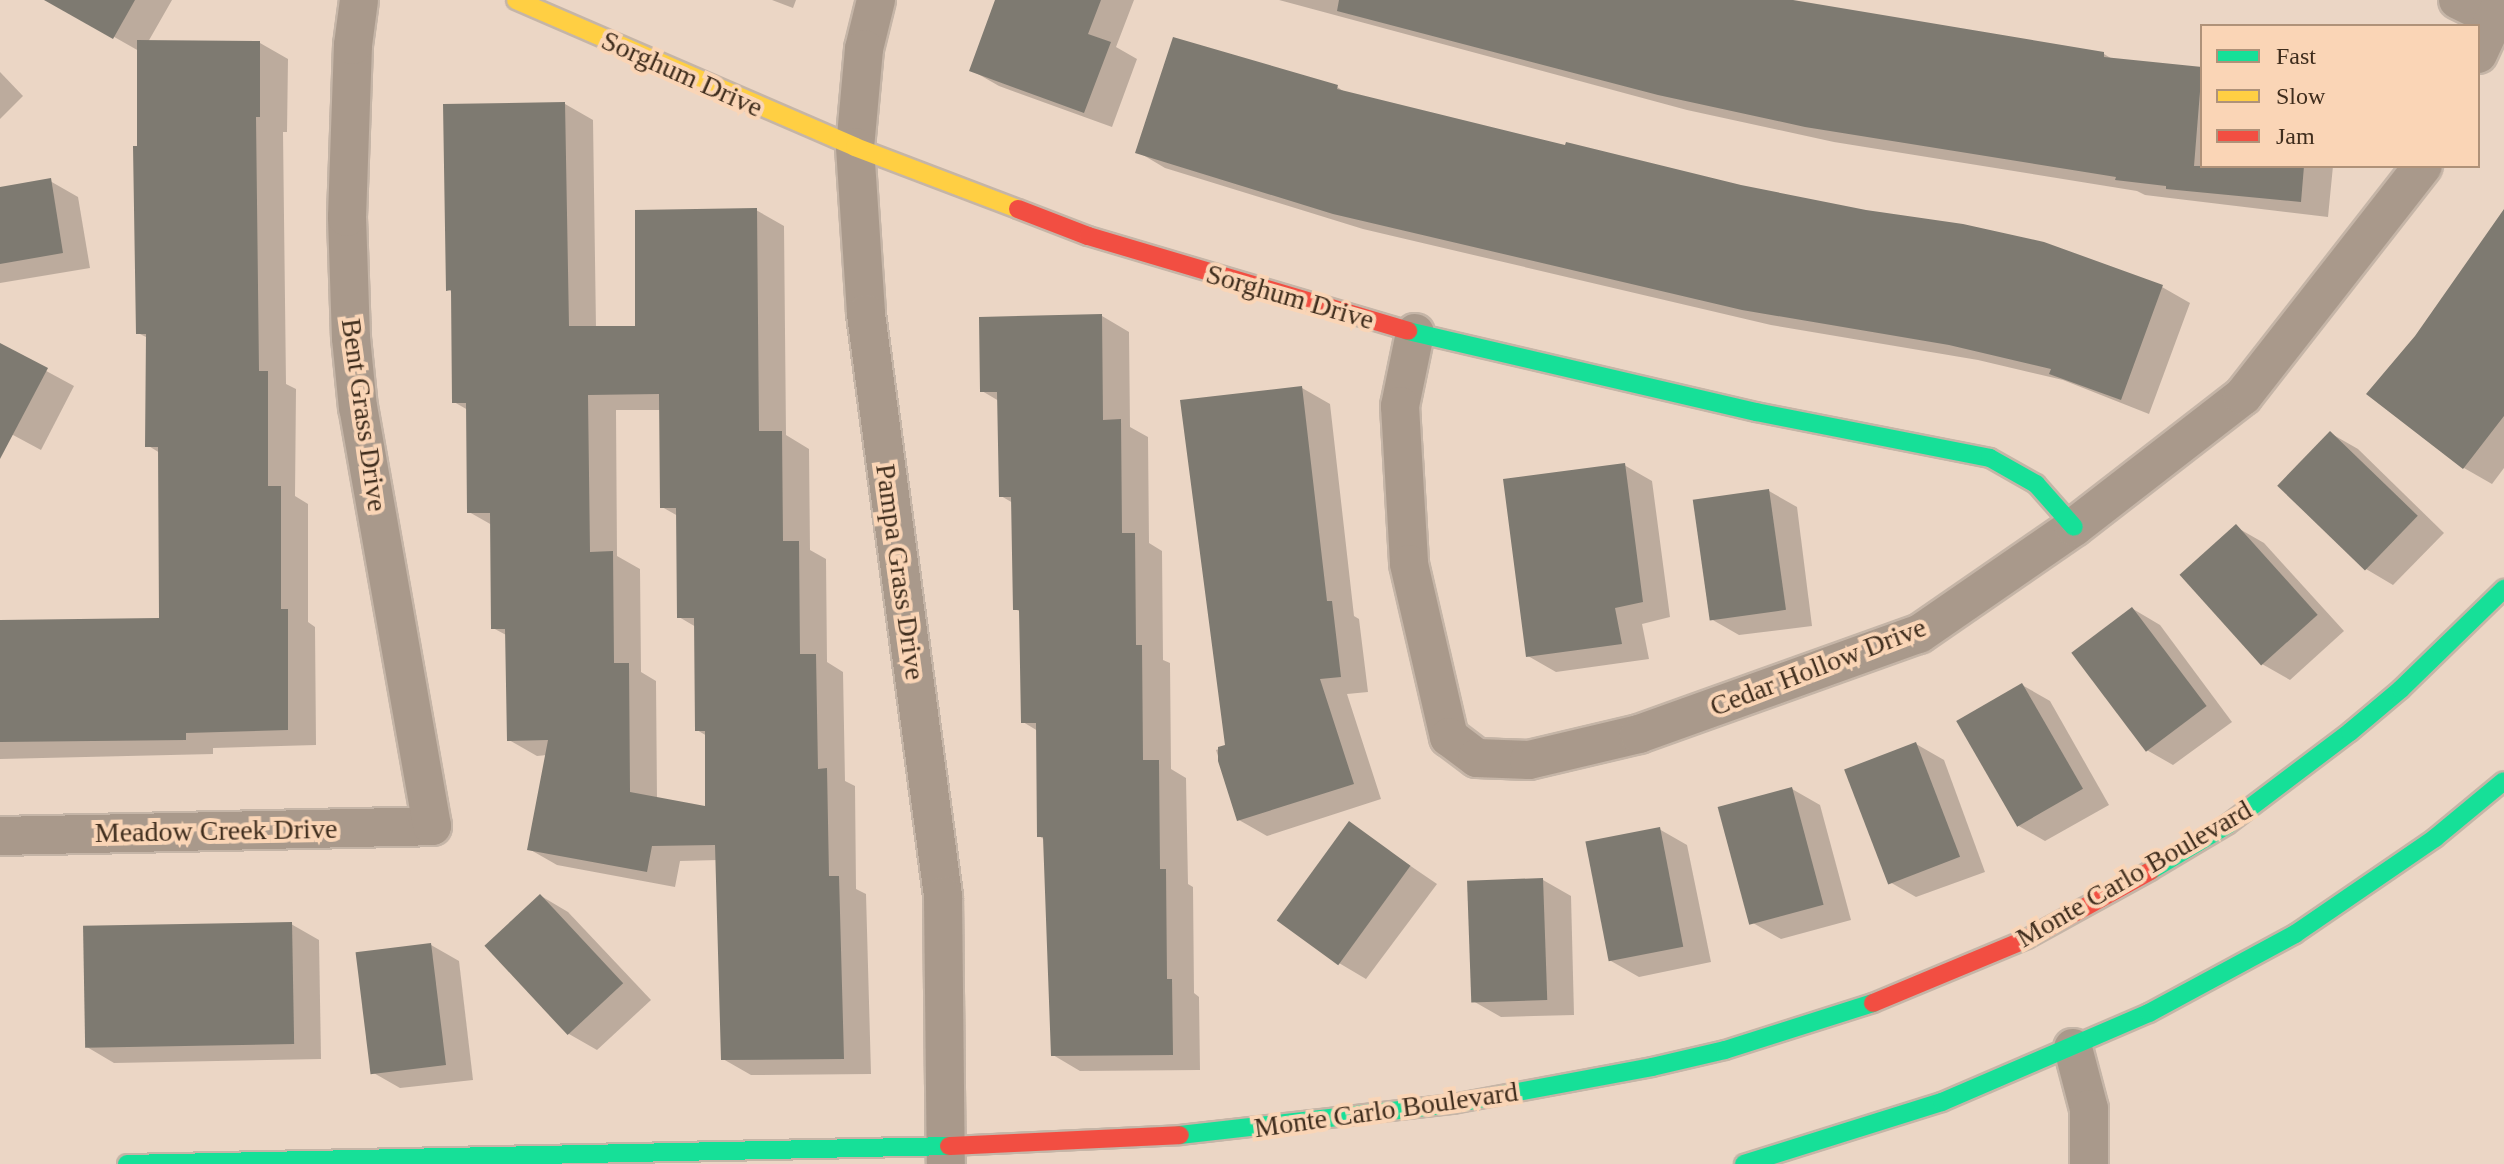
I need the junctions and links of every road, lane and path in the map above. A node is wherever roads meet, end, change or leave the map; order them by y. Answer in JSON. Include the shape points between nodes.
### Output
{"nodes":[{"id":1,"x":359,"y":0,"type":"edge"},
{"id":2,"x":516,"y":0,"type":"edge"},
{"id":3,"x":876,"y":0,"type":"edge"},
{"id":4,"x":2458,"y":0,"type":"edge"},
{"id":5,"x":2499,"y":9,"type":"edge"},
{"id":6,"x":2480,"y":50,"type":"edge"},
{"id":7,"x":855,"y":147,"type":"junction"},
{"id":8,"x":2421,"y":168,"type":"edge"},
{"id":9,"x":1415,"y":333,"type":"junction"},
{"id":10,"x":2074,"y":527,"type":"junction"},
{"id":11,"x":2501,"y":599,"type":"edge"},
{"id":12,"x":2504,"y":781,"type":"edge"},
{"id":13,"x":432,"y":826,"type":"joint"},
{"id":14,"x":0,"y":836,"type":"edge"},
{"id":15,"x":2073,"y":1048,"type":"junction"},
{"id":16,"x":946,"y":1155,"type":"edge"},
{"id":17,"x":127,"y":1164,"type":"edge"},
{"id":18,"x":1744,"y":1164,"type":"edge"},
{"id":19,"x":2089,"y":1164,"type":"edge"}],
"edges":[{"from":1,"to":13,"type":"street","name":"Bent Grass Drive","via":[[347,192],[351,338],[360,422]]},
{"from":2,"to":7,"type":"main road","name":"Sorghum Drive"},
{"from":3,"to":7,"type":"street","name":"Pampa Grass Drive","via":[[864,49]]},
{"from":4,"to":5,"type":"street"},
{"from":5,"to":6,"type":"street"},
{"from":7,"to":9,"type":"main road","name":"Sorghum Drive","via":[[1088,236]]},
{"from":7,"to":16,"type":"street","name":"Pampa Grass Drive","via":[[866,314],[943,896]]},
{"from":8,"to":10,"type":"street","name":"Cedar Hollow Drive","via":[[2243,396]]},
{"from":9,"to":10,"type":"main road","name":"Sorghum Drive","via":[[1756,412],[1990,458],[2036,484]]},
{"from":9,"to":10,"type":"street","name":"Cedar Hollow Drive","via":[[1400,406],[1409,564],[1449,737],[1477,758],[1529,760],[1639,734],[1919,634]]},
{"from":11,"to":16,"type":"main road","name":"Monte Carlo Boulevard","via":[[2350,732],[2227,825],[2027,939],[1871,1004],[1725,1050],[1453,1104]]},
{"from":12,"to":15,"type":"main road","via":[[2435,838],[2295,934]]},
{"from":13,"to":14,"type":"street","name":"Meadow Creek Drive"},
{"from":15,"to":18,"type":"main road","via":[[1874,1126]]},
{"from":15,"to":19,"type":"street","via":[[2089,1109]]},
{"from":16,"to":17,"type":"main road","name":"Monte Carlo Boulevard"}]}
